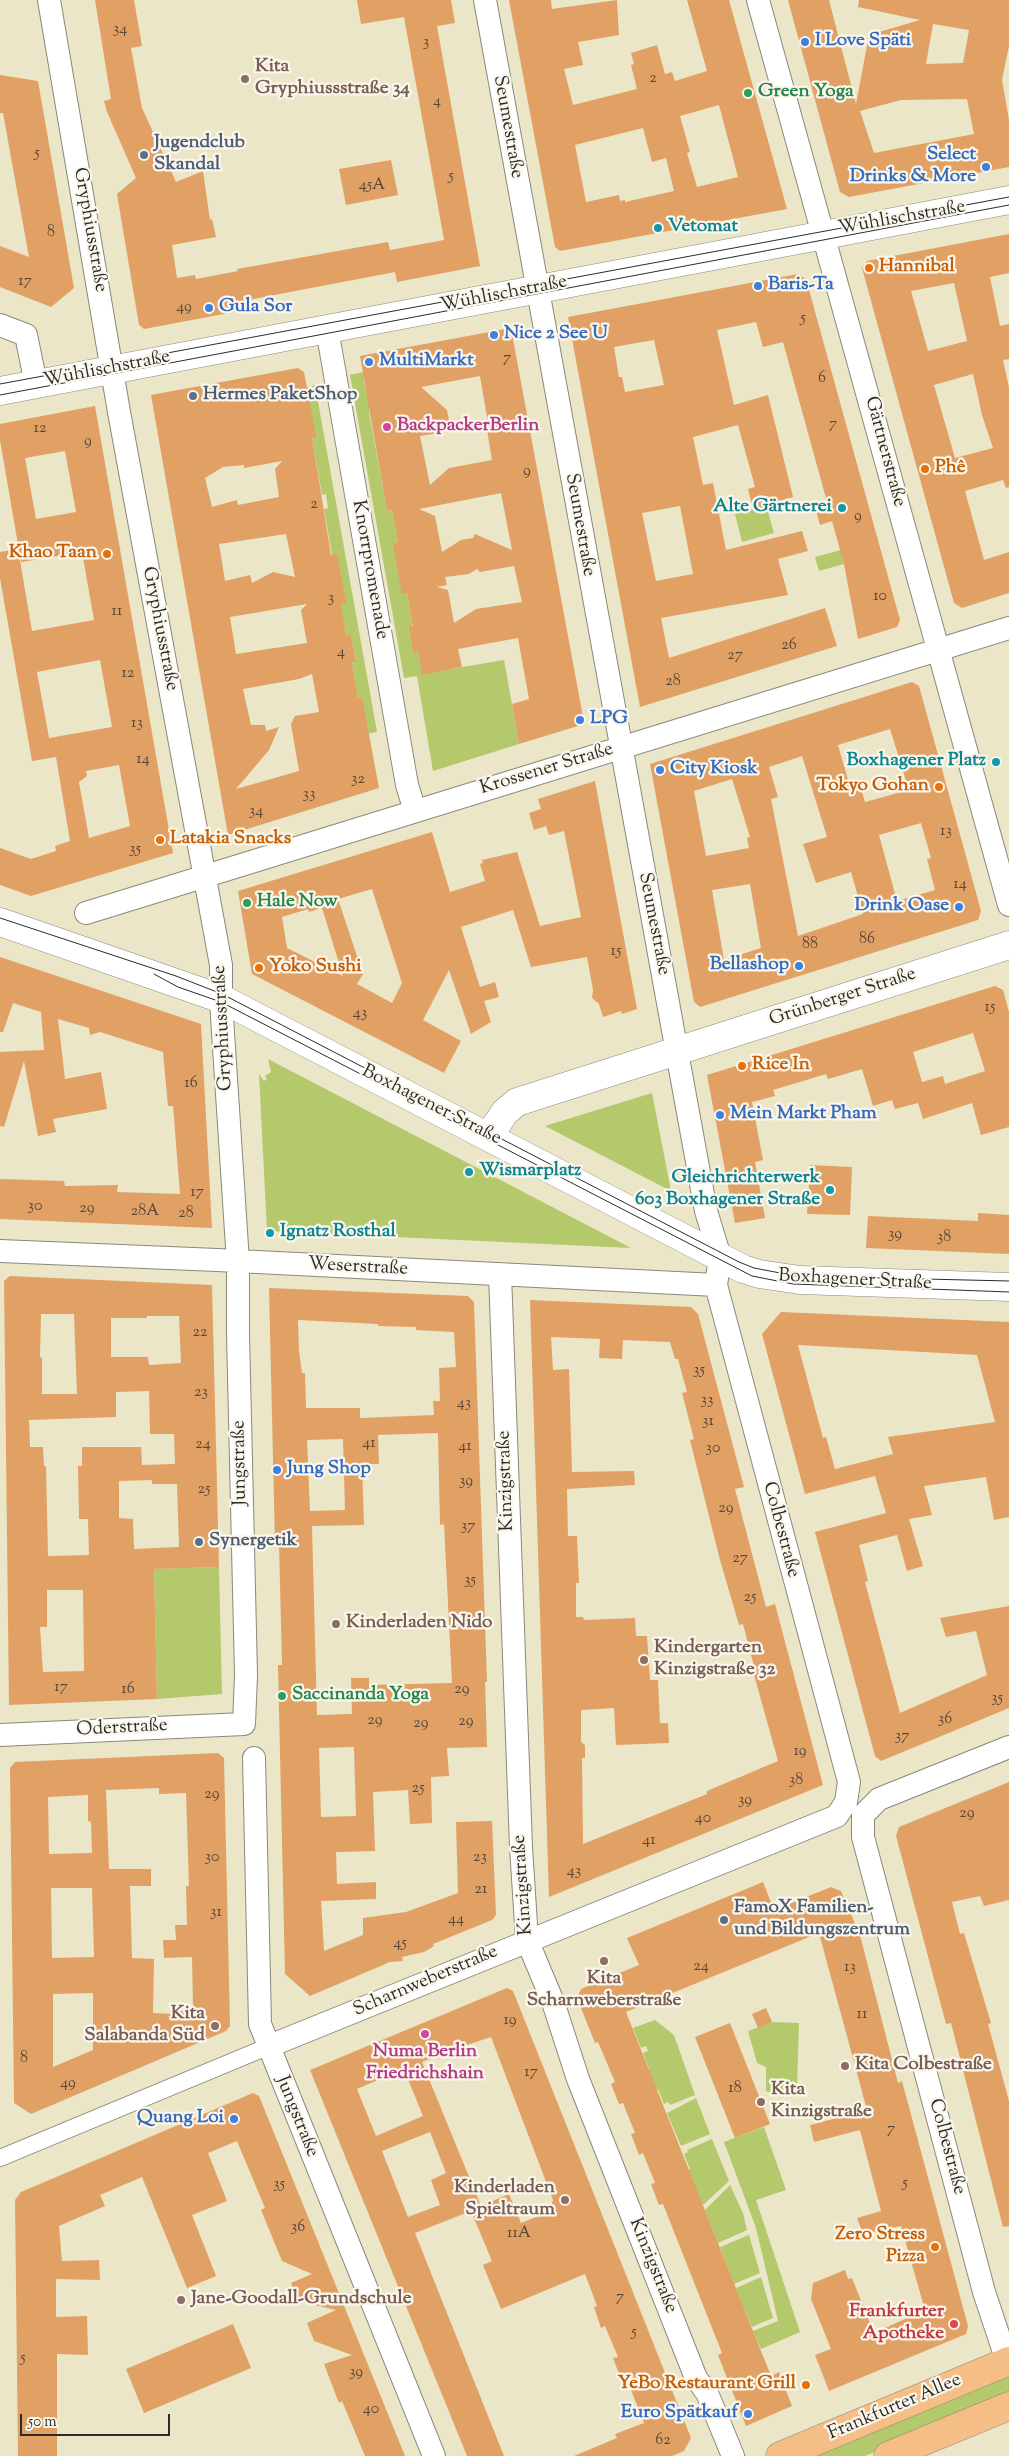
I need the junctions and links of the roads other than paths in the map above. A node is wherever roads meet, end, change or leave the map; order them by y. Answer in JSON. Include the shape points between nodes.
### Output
{"nodes":[{"id":1,"x":49,"y":0,"type":"edge"},
{"id":2,"x":484,"y":0,"type":"edge"},
{"id":3,"x":758,"y":0,"type":"edge"},
{"id":4,"x":1009,"y":200,"type":"edge"},
{"id":5,"x":824,"y":234,"type":"junction"},
{"id":6,"x":536,"y":289,"type":"junction"},
{"id":7,"x":0,"y":325,"type":"edge"},
{"id":8,"x":327,"y":329,"type":"junction"},
{"id":9,"x":112,"y":369,"type":"junction"},
{"id":10,"x":36,"y":384,"type":"junction"},
{"id":11,"x":0,"y":391,"type":"edge"},
{"id":12,"x":1009,"y":628,"type":"edge"},
{"id":13,"x":938,"y":650,"type":"junction"},
{"id":14,"x":620,"y":748,"type":"junction"},
{"id":15,"x":414,"y":811,"type":"junction"},
{"id":16,"x":205,"y":876,"type":"junction"},
{"id":17,"x":1009,"y":905,"type":"edge"},
{"id":18,"x":86,"y":913,"type":"dead end"},
{"id":19,"x":0,"y":922,"type":"edge"},
{"id":20,"x":1009,"y":945,"type":"edge"},
{"id":21,"x":222,"y":999,"type":"junction"},
{"id":22,"x":677,"y":1050,"type":"junction"},
{"id":23,"x":489,"y":1136,"type":"junction"},
{"id":24,"x":0,"y":1251,"type":"edge"},
{"id":25,"x":720,"y":1257,"type":"junction"},
{"id":26,"x":238,"y":1262,"type":"junction"},
{"id":27,"x":500,"y":1274,"type":"junction"},
{"id":28,"x":716,"y":1285,"type":"junction"},
{"id":29,"x":1009,"y":1288,"type":"edge"},
{"id":30,"x":244,"y":1724,"type":"joint"},
{"id":31,"x":0,"y":1735,"type":"edge"},
{"id":32,"x":1009,"y":1747,"type":"edge"},
{"id":33,"x":254,"y":1758,"type":"dead end"},
{"id":34,"x":854,"y":1808,"type":"junction"},
{"id":35,"x":527,"y":1940,"type":"junction"},
{"id":36,"x":267,"y":2047,"type":"junction"},
{"id":37,"x":0,"y":2158,"type":"edge"},
{"id":38,"x":1008,"y":2361,"type":"edge"},
{"id":39,"x":1009,"y":2406,"type":"edge"},
{"id":40,"x":434,"y":2456,"type":"edge"},
{"id":41,"x":732,"y":2456,"type":"edge"},
{"id":42,"x":780,"y":2456,"type":"edge"},
{"id":43,"x":888,"y":2456,"type":"edge"}],
"edges":[{"from":1,"to":9,"type":"street","name":"Gryphiusstraße"},
{"from":2,"to":6,"type":"street","name":"Seumestraße"},
{"from":3,"to":5,"type":"street","name":"Gärtnerstraße"},
{"from":4,"to":5,"type":"street","name":"Wühlischstraße"},
{"from":5,"to":6,"type":"street","name":"Wühlischstraße"},
{"from":5,"to":13,"type":"street","name":"Gärtnerstraße"},
{"from":6,"to":8,"type":"street","name":"Wühlischstraße"},
{"from":6,"to":14,"type":"street","name":"Seumestraße"},
{"from":7,"to":10,"type":"street","via":[[26,335]]},
{"from":8,"to":9,"type":"street","name":"Wühlischstraße"},
{"from":8,"to":15,"type":"street","name":"Knorrpromenade"},
{"from":9,"to":10,"type":"street","name":"Wühlischstraße"},
{"from":9,"to":16,"type":"street","name":"Gryphiusstraße"},
{"from":10,"to":11,"type":"street","name":"Wühlischstraße"},
{"from":12,"to":13,"type":"street","name":"Krossener Straße"},
{"from":13,"to":14,"type":"street","name":"Krossener Straße"},
{"from":13,"to":17,"type":"street","name":"Gärtnerstraße"},
{"from":14,"to":15,"type":"street","name":"Krossener Straße"},
{"from":14,"to":22,"type":"street","name":"Seumestraße"},
{"from":15,"to":16,"type":"street","name":"Krossener Straße"},
{"from":16,"to":18,"type":"street","name":"Krossener Straße"},
{"from":16,"to":21,"type":"street","name":"Gryphiusstraße","via":[[221,965]]},
{"from":19,"to":21,"type":"street","name":"Boxhagener Straße"},
{"from":20,"to":22,"type":"street","name":"Grünberger Straße"},
{"from":21,"to":23,"type":"street","name":"Boxhagener Straße"},
{"from":21,"to":26,"type":"street","name":"Gryphiusstraße"},
{"from":22,"to":23,"type":"street","via":[[517,1102],[505,1112]]},
{"from":22,"to":25,"type":"street","via":[[709,1226]]},
{"from":23,"to":25,"type":"street","name":"Boxhagener Straße"},
{"from":24,"to":26,"type":"street","name":"Weserstraße"},
{"from":25,"to":28,"type":"street","name":"Colbestraße"},
{"from":25,"to":29,"type":"street","name":"Boxhagener Straße","via":[[759,1274],[800,1280]]},
{"from":26,"to":27,"type":"street","name":"Weserstraße"},
{"from":26,"to":30,"type":"street","name":"Jungstraße","via":[[246,1675]]},
{"from":27,"to":28,"type":"street","name":"Weserstraße"},
{"from":27,"to":35,"type":"street","name":"Kinzigstraße","via":[[523,1907]]},
{"from":28,"to":34,"type":"street","name":"Colbestraße"},
{"from":30,"to":31,"type":"street","name":"Oderstraße"},
{"from":32,"to":34,"type":"street","name":"Scharnweberstraße"},
{"from":33,"to":36,"type":"street","name":"Jungstraße","via":[[258,1840],[258,2018]]},
{"from":34,"to":35,"type":"street","name":"Scharnweberstraße"},
{"from":34,"to":38,"type":"street","name":"Colbestraße","via":[[984,2292]]},
{"from":35,"to":36,"type":"street","name":"Scharnweberstraße"},
{"from":35,"to":41,"type":"street","name":"Kinzigstraße","via":[[553,2002],[578,2079],[693,2369],[707,2392]]},
{"from":36,"to":37,"type":"street","name":"Scharnweberstraße"},
{"from":36,"to":40,"type":"street","name":"Jungstraße"},
{"from":38,"to":42,"type":"main road","name":"Frankfurter Allee"},
{"from":39,"to":43,"type":"main road"}]}
